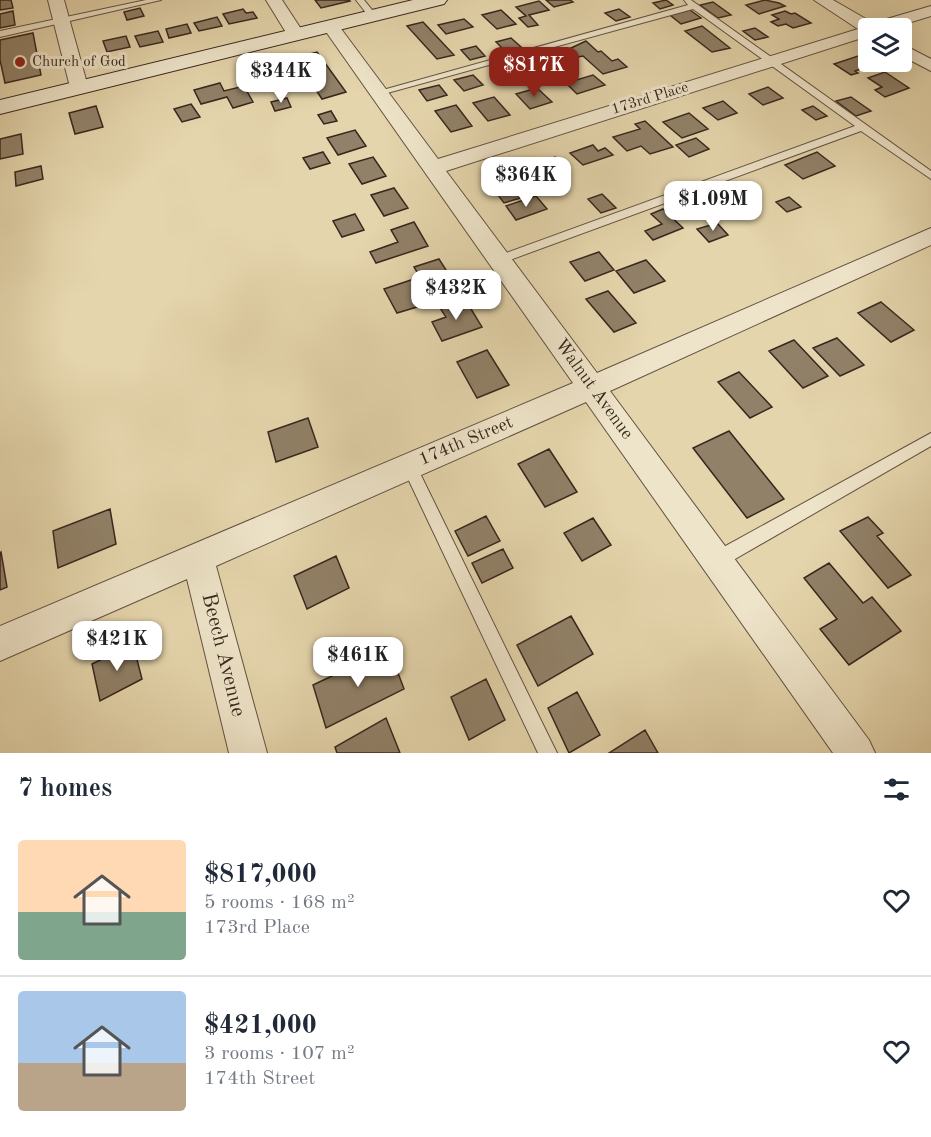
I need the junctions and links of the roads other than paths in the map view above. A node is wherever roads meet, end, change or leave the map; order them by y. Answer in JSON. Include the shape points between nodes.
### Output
{"nodes":[{"id":1,"x":56,"y":0,"type":"edge"},
{"id":2,"x":156,"y":0,"type":"edge"},
{"id":3,"x":274,"y":0,"type":"edge"},
{"id":4,"x":437,"y":0,"type":"edge"},
{"id":5,"x":822,"y":0,"type":"edge"},
{"id":6,"x":689,"y":3,"type":"edge"},
{"id":7,"x":366,"y":8,"type":"edge"},
{"id":8,"x":931,"y":11,"type":"edge"},
{"id":9,"x":908,"y":18,"type":"edge"},
{"id":10,"x":62,"y":21,"type":"junction"},
{"id":11,"x":858,"y":23,"type":"edge"},
{"id":12,"x":330,"y":26,"type":"junction"},
{"id":13,"x":858,"y":33,"type":"edge"},
{"id":14,"x":0,"y":34,"type":"edge"},
{"id":15,"x":296,"y":35,"type":"junction"},
{"id":16,"x":912,"y":54,"type":"edge"},
{"id":17,"x":771,"y":61,"type":"junction"},
{"id":18,"x":931,"y":66,"type":"edge"},
{"id":19,"x":79,"y":87,"type":"junction"},
{"id":20,"x":376,"y":93,"type":"junction"},
{"id":21,"x":0,"y":107,"type":"edge"},
{"id":22,"x":862,"y":127,"type":"junction"},
{"id":23,"x":432,"y":168,"type":"junction"},
{"id":24,"x":931,"y":176,"type":"edge"},
{"id":25,"x":931,"y":236,"type":"edge"},
{"id":26,"x":499,"y":260,"type":"junction"},
{"id":27,"x":592,"y":387,"type":"junction"},
{"id":28,"x":931,"y":439,"type":"edge"},
{"id":29,"x":409,"y":466,"type":"junction"},
{"id":30,"x":198,"y":557,"type":"junction"},
{"id":31,"x":717,"y":560,"type":"junction"},
{"id":32,"x":0,"y":644,"type":"edge"},
{"id":33,"x":248,"y":753,"type":"edge"},
{"id":34,"x":548,"y":753,"type":"edge"},
{"id":35,"x":856,"y":753,"type":"edge"}],
"edges":[{"from":1,"to":10,"type":"street"},
{"from":2,"to":10,"type":"lane"},
{"from":3,"to":15,"type":"street"},
{"from":4,"to":7,"type":"street"},
{"from":5,"to":11,"type":"street"},
{"from":6,"to":17,"type":"lane"},
{"from":6,"to":20,"type":"lane"},
{"from":7,"to":12,"type":"street"},
{"from":8,"to":9,"type":"street"},
{"from":10,"to":14,"type":"lane"},
{"from":10,"to":19,"type":"street"},
{"from":12,"to":15,"type":"street"},
{"from":12,"to":20,"type":"street","name":"Walnut Avenue"},
{"from":13,"to":17,"type":"street","name":"173rd Place"},
{"from":15,"to":19,"type":"street"},
{"from":16,"to":18,"type":"street"},
{"from":17,"to":22,"type":"lane"},
{"from":17,"to":23,"type":"street","name":"173rd Place"},
{"from":19,"to":21,"type":"street"},
{"from":20,"to":23,"type":"street","name":"Walnut Avenue"},
{"from":22,"to":24,"type":"lane"},
{"from":22,"to":26,"type":"lane"},
{"from":23,"to":26,"type":"street","name":"Walnut Avenue"},
{"from":25,"to":27,"type":"street","name":"174th Street"},
{"from":26,"to":27,"type":"street","name":"Walnut Avenue"},
{"from":27,"to":29,"type":"street","name":"174th Street"},
{"from":27,"to":31,"type":"street","name":"Walnut Avenue"},
{"from":28,"to":31,"type":"lane"},
{"from":29,"to":30,"type":"street","name":"174th Street"},
{"from":29,"to":34,"type":"lane"},
{"from":30,"to":32,"type":"street","name":"174th Street"},
{"from":30,"to":33,"type":"street","name":"Beech Avenue"},
{"from":31,"to":35,"type":"street","name":"Walnut Avenue"}]}
